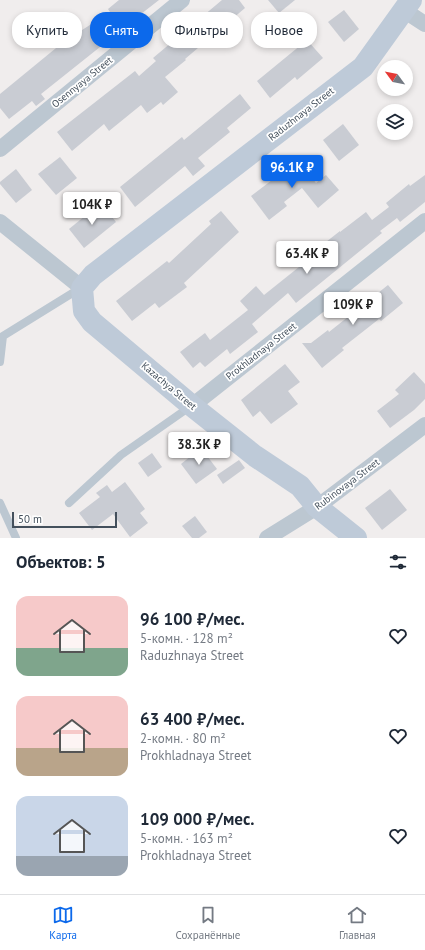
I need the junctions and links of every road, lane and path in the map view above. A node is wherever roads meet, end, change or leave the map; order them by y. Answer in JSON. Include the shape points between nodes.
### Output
{"nodes":[{"id":1,"x":182,"y":0,"type":"edge"},
{"id":2,"x":408,"y":5,"type":"edge"},
{"id":3,"x":425,"y":24,"type":"edge"},
{"id":4,"x":0,"y":149,"type":"edge"},
{"id":5,"x":425,"y":221,"type":"edge"},
{"id":6,"x":0,"y":222,"type":"edge"},
{"id":7,"x":82,"y":288,"type":"junction"},
{"id":8,"x":0,"y":362,"type":"edge"},
{"id":9,"x":192,"y":406,"type":"junction"},
{"id":10,"x":425,"y":425,"type":"edge"},
{"id":11,"x":0,"y":503,"type":"edge"},
{"id":12,"x":69,"y":503,"type":"dead end"},
{"id":13,"x":317,"y":507,"type":"junction"},
{"id":14,"x":16,"y":538,"type":"edge"},
{"id":15,"x":267,"y":538,"type":"edge"},
{"id":16,"x":356,"y":538,"type":"edge"}],
"edges":[{"from":1,"to":4,"type":"street","name":"Osennyaya Street"},
{"from":2,"to":3,"type":"street"},
{"from":2,"to":7,"type":"main road","name":"Raduzhnaya Street","via":[[363,67],[93,275]]},
{"from":5,"to":9,"type":"street","name":"Prokhladnaya Street"},
{"from":6,"to":7,"type":"street"},
{"from":7,"to":8,"type":"lane","via":[[3,336]]},
{"from":7,"to":9,"type":"main road","name":"Kazachya Street","via":[[84,311],[92,322]]},
{"from":9,"to":12,"type":"lane","via":[[121,455]]},
{"from":9,"to":13,"type":"main road","name":"Kazachya Street","via":[[255,456],[300,486]]},
{"from":10,"to":13,"type":"street","name":"Rubinovaya Street"},
{"from":11,"to":14,"type":"lane"},
{"from":13,"to":15,"type":"street","name":"Rubinovaya Street"},
{"from":13,"to":16,"type":"main road","name":"Kazachya Street"}]}
